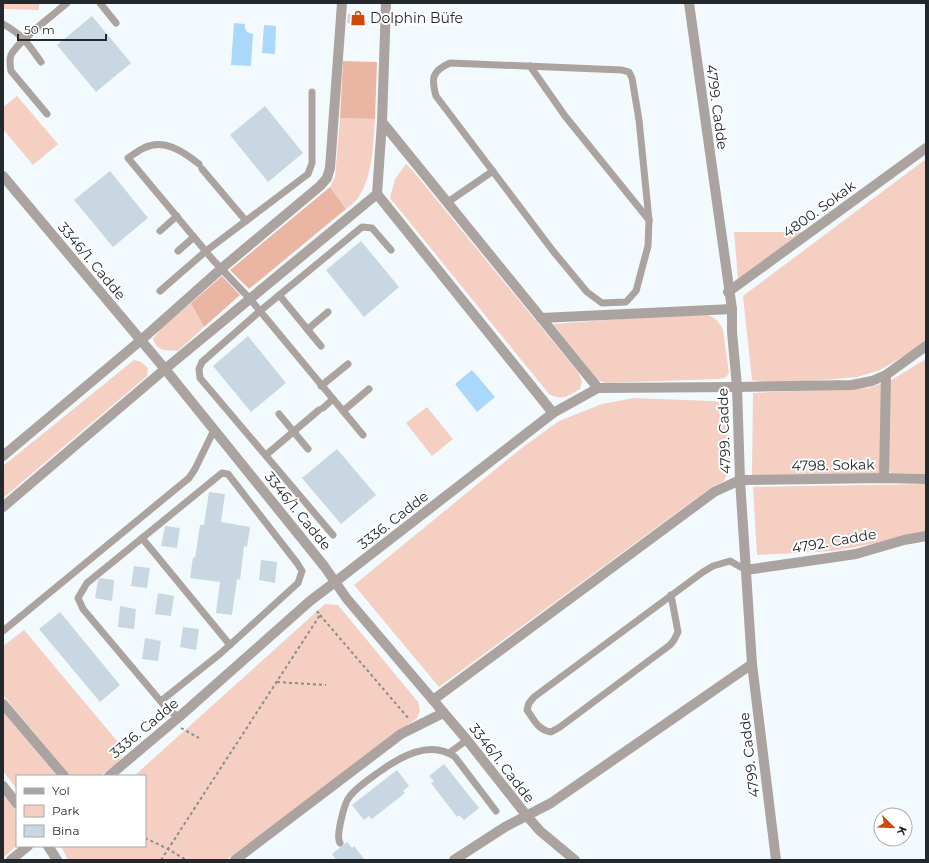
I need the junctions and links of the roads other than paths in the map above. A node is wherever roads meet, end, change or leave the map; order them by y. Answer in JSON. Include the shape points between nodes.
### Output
{"nodes":[{"id":1,"x":67,"y":3,"type":"edge"},
{"id":2,"x":100,"y":3,"type":"edge"},
{"id":3,"x":342,"y":3,"type":"edge"},
{"id":4,"x":386,"y":3,"type":"edge"},
{"id":5,"x":689,"y":3,"type":"edge"},
{"id":6,"x":116,"y":23,"type":"dead end"},
{"id":7,"x":3,"y":24,"type":"edge"},
{"id":8,"x":25,"y":39,"type":"junction"},
{"id":9,"x":41,"y":62,"type":"dead end"},
{"id":10,"x":530,"y":66,"type":"junction"},
{"id":11,"x":312,"y":92,"type":"dead end"},
{"id":12,"x":47,"y":114,"type":"dead end"},
{"id":13,"x":382,"y":122,"type":"junction"},
{"id":14,"x":926,"y":148,"type":"edge"},
{"id":15,"x":493,"y":171,"type":"junction"},
{"id":16,"x":3,"y":176,"type":"edge"},
{"id":17,"x":377,"y":194,"type":"junction"},
{"id":18,"x":448,"y":202,"type":"junction"},
{"id":19,"x":176,"y":216,"type":"junction"},
{"id":20,"x":649,"y":220,"type":"junction"},
{"id":21,"x":246,"y":221,"type":"junction"},
{"id":22,"x":160,"y":231,"type":"dead end"},
{"id":23,"x":194,"y":237,"type":"junction"},
{"id":24,"x":391,"y":250,"type":"dead end"},
{"id":25,"x":178,"y":251,"type":"dead end"},
{"id":26,"x":206,"y":251,"type":"junction"},
{"id":27,"x":222,"y":268,"type":"junction"},
{"id":28,"x":160,"y":291,"type":"dead end"},
{"id":29,"x":728,"y":292,"type":"junction"},
{"id":30,"x":280,"y":296,"type":"junction"},
{"id":31,"x":250,"y":299,"type":"junction"},
{"id":32,"x":732,"y":309,"type":"junction"},
{"id":33,"x":260,"y":311,"type":"junction"},
{"id":34,"x":328,"y":312,"type":"dead end"},
{"id":35,"x":541,"y":318,"type":"junction"},
{"id":36,"x":308,"y":329,"type":"junction"},
{"id":37,"x":140,"y":341,"type":"junction"},
{"id":38,"x":321,"y":346,"type":"dead end"},
{"id":39,"x":926,"y":346,"type":"edge"},
{"id":40,"x":348,"y":364,"type":"dead end"},
{"id":41,"x":165,"y":369,"type":"junction"},
{"id":42,"x":886,"y":375,"type":"junction"},
{"id":43,"x":322,"y":386,"type":"junction"},
{"id":44,"x":598,"y":388,"type":"junction"},
{"id":45,"x":737,"y":388,"type":"junction"},
{"id":46,"x":369,"y":389,"type":"dead end"},
{"id":47,"x":332,"y":399,"type":"junction"},
{"id":48,"x":343,"y":411,"type":"junction"},
{"id":49,"x":553,"y":413,"type":"junction"},
{"id":50,"x":279,"y":414,"type":"dead end"},
{"id":51,"x":214,"y":430,"type":"junction"},
{"id":52,"x":294,"y":431,"type":"junction"},
{"id":53,"x":362,"y":435,"type":"dead end"},
{"id":54,"x":308,"y":449,"type":"dead end"},
{"id":55,"x":3,"y":456,"type":"edge"},
{"id":56,"x":266,"y":456,"type":"junction"},
{"id":57,"x":884,"y":478,"type":"junction"},
{"id":58,"x":926,"y":479,"type":"edge"},
{"id":59,"x":740,"y":480,"type":"junction"},
{"id":60,"x":3,"y":507,"type":"edge"},
{"id":61,"x":333,"y":535,"type":"dead end"},
{"id":62,"x":926,"y":536,"type":"edge"},
{"id":63,"x":142,"y":538,"type":"junction"},
{"id":64,"x":746,"y":570,"type":"junction"},
{"id":65,"x":335,"y":582,"type":"junction"},
{"id":66,"x":671,"y":595,"type":"junction"},
{"id":67,"x":3,"y":632,"type":"edge"},
{"id":68,"x":230,"y":645,"type":"junction"},
{"id":69,"x":752,"y":664,"type":"junction"},
{"id":70,"x":433,"y":700,"type":"junction"},
{"id":71,"x":161,"y":701,"type":"junction"},
{"id":72,"x":3,"y":704,"type":"edge"},
{"id":73,"x":443,"y":712,"type":"junction"},
{"id":74,"x":175,"y":720,"type":"junction"},
{"id":75,"x":467,"y":740,"type":"junction"},
{"id":76,"x":449,"y":753,"type":"junction"},
{"id":77,"x":63,"y":775,"type":"edge"},
{"id":78,"x":110,"y":775,"type":"edge"},
{"id":79,"x":3,"y":786,"type":"edge"},
{"id":80,"x":16,"y":803,"type":"edge"},
{"id":81,"x":496,"y":811,"type":"dead end"},
{"id":82,"x":527,"y":816,"type":"junction"},
{"id":83,"x":340,"y":843,"type":"dead end"},
{"id":84,"x":27,"y":847,"type":"edge"},
{"id":85,"x":49,"y":847,"type":"edge"},
{"id":86,"x":11,"y":860,"type":"edge"},
{"id":87,"x":57,"y":860,"type":"edge"},
{"id":88,"x":235,"y":860,"type":"edge"},
{"id":89,"x":454,"y":860,"type":"edge"},
{"id":90,"x":575,"y":860,"type":"edge"},
{"id":91,"x":776,"y":860,"type":"edge"}],
"edges":[{"from":1,"to":8,"type":"lane"},
{"from":2,"to":6,"type":"lane"},
{"from":3,"to":27,"type":"street","via":[[330,168],[327,178]]},
{"from":4,"to":13,"type":"street"},
{"from":5,"to":29,"type":"street","name":"4799. Cadde"},
{"from":7,"to":8,"type":"lane"},
{"from":8,"to":9,"type":"lane"},
{"from":8,"to":12,"type":"lane","via":[[12,54],[11,71]]},
{"from":10,"to":15,"type":"lane","via":[[450,63],[440,67],[435,73],[433,82],[436,96]]},
{"from":10,"to":20,"type":"lane","via":[[565,116]]},
{"from":10,"to":20,"type":"lane","via":[[629,72],[639,120]]},
{"from":11,"to":21,"type":"lane","via":[[313,159],[310,171]]},
{"from":13,"to":17,"type":"street"},
{"from":13,"to":18,"type":"street"},
{"from":14,"to":29,"type":"street","name":"4800. Sokak"},
{"from":15,"to":18,"type":"lane"},
{"from":15,"to":20,"type":"lane","via":[[587,292],[602,302],[626,302],[636,291],[648,246]]},
{"from":16,"to":37,"type":"street","name":"3346/1. Cadde"},
{"from":17,"to":31,"type":"street"},
{"from":17,"to":49,"type":"street"},
{"from":18,"to":35,"type":"street"},
{"from":19,"to":21,"type":"lane","via":[[128,158],[144,148],[164,145],[178,149],[200,166]]},
{"from":19,"to":22,"type":"lane"},
{"from":19,"to":23,"type":"lane"},
{"from":21,"to":26,"type":"lane"},
{"from":23,"to":25,"type":"lane"},
{"from":23,"to":26,"type":"lane"},
{"from":24,"to":30,"type":"lane","via":[[372,228],[362,227]]},
{"from":26,"to":27,"type":"lane"},
{"from":26,"to":28,"type":"lane"},
{"from":27,"to":31,"type":"lane"},
{"from":27,"to":37,"type":"street"},
{"from":29,"to":32,"type":"street","name":"4799. Cadde"},
{"from":30,"to":33,"type":"lane"},
{"from":30,"to":36,"type":"lane"},
{"from":31,"to":33,"type":"lane"},
{"from":31,"to":41,"type":"street"},
{"from":32,"to":35,"type":"street"},
{"from":32,"to":45,"type":"street","name":"4799. Cadde"},
{"from":33,"to":43,"type":"lane"},
{"from":33,"to":56,"type":"lane","via":[[202,362],[199,373],[200,378]]},
{"from":34,"to":36,"type":"lane"},
{"from":35,"to":44,"type":"street"},
{"from":36,"to":38,"type":"lane"},
{"from":37,"to":41,"type":"street","name":"3346/1. Cadde"},
{"from":37,"to":55,"type":"street"},
{"from":39,"to":42,"type":"street","name":"3336. Cadde"},
{"from":40,"to":43,"type":"lane"},
{"from":41,"to":51,"type":"street","name":"3346/1. Cadde"},
{"from":41,"to":60,"type":"street"},
{"from":42,"to":45,"type":"street","name":"3336. Cadde","via":[[852,385]]},
{"from":42,"to":57,"type":"street"},
{"from":43,"to":47,"type":"lane"},
{"from":44,"to":45,"type":"street","name":"3336. Cadde"},
{"from":44,"to":49,"type":"street","name":"3336. Cadde"},
{"from":45,"to":59,"type":"street","name":"4799. Cadde"},
{"from":46,"to":48,"type":"lane"},
{"from":47,"to":48,"type":"lane"},
{"from":47,"to":52,"type":"lane"},
{"from":48,"to":53,"type":"lane"},
{"from":49,"to":65,"type":"street","name":"3336. Cadde"},
{"from":50,"to":52,"type":"lane"},
{"from":51,"to":65,"type":"street","name":"3346/1. Cadde"},
{"from":51,"to":67,"type":"lane","via":[[190,478]]},
{"from":52,"to":54,"type":"lane"},
{"from":52,"to":56,"type":"lane"},
{"from":56,"to":61,"type":"lane"},
{"from":57,"to":58,"type":"street","name":"4798. Sokak"},
{"from":57,"to":59,"type":"street","name":"4798. Sokak"},
{"from":59,"to":64,"type":"street","name":"4799. Cadde"},
{"from":59,"to":70,"type":"street","via":[[714,492]]},
{"from":62,"to":64,"type":"street","name":"4792. Cadde","via":[[856,554]]},
{"from":63,"to":68,"type":"lane"},
{"from":63,"to":68,"type":"lane","via":[[222,473],[228,474],[234,480],[302,571],[298,583]]},
{"from":63,"to":71,"type":"lane","via":[[87,583],[78,598],[83,609]]},
{"from":64,"to":66,"type":"lane","via":[[730,561],[713,566]]},
{"from":64,"to":69,"type":"street","name":"4799. Cadde"},
{"from":65,"to":70,"type":"street","name":"3346/1. Cadde"},
{"from":65,"to":74,"type":"street","name":"3336. Cadde"},
{"from":66,"to":66,"type":"lane","via":[[534,697],[527,710],[537,725],[551,732],[560,727],[670,645],[678,632]]},
{"from":68,"to":71,"type":"lane"},
{"from":69,"to":82,"type":"street","via":[[551,803]]},
{"from":69,"to":91,"type":"street","name":"4799. Cadde"},
{"from":70,"to":73,"type":"street","name":"3346/1. Cadde"},
{"from":71,"to":74,"type":"lane"},
{"from":72,"to":77,"type":"street"},
{"from":73,"to":75,"type":"street","name":"3346/1. Cadde"},
{"from":73,"to":88,"type":"street","via":[[395,739]]},
{"from":74,"to":78,"type":"street","name":"3336. Cadde"},
{"from":75,"to":76,"type":"lane"},
{"from":75,"to":82,"type":"street","name":"3346/1. Cadde"},
{"from":76,"to":81,"type":"lane","via":[[455,757]]},
{"from":76,"to":83,"type":"lane","via":[[437,750],[422,751],[399,758],[365,782],[349,797],[338,838]]},
{"from":79,"to":80,"type":"street"},
{"from":82,"to":89,"type":"street"},
{"from":82,"to":90,"type":"street","name":"3346/1. Cadde","via":[[540,831]]},
{"from":84,"to":86,"type":"street"},
{"from":85,"to":87,"type":"street"}]}
